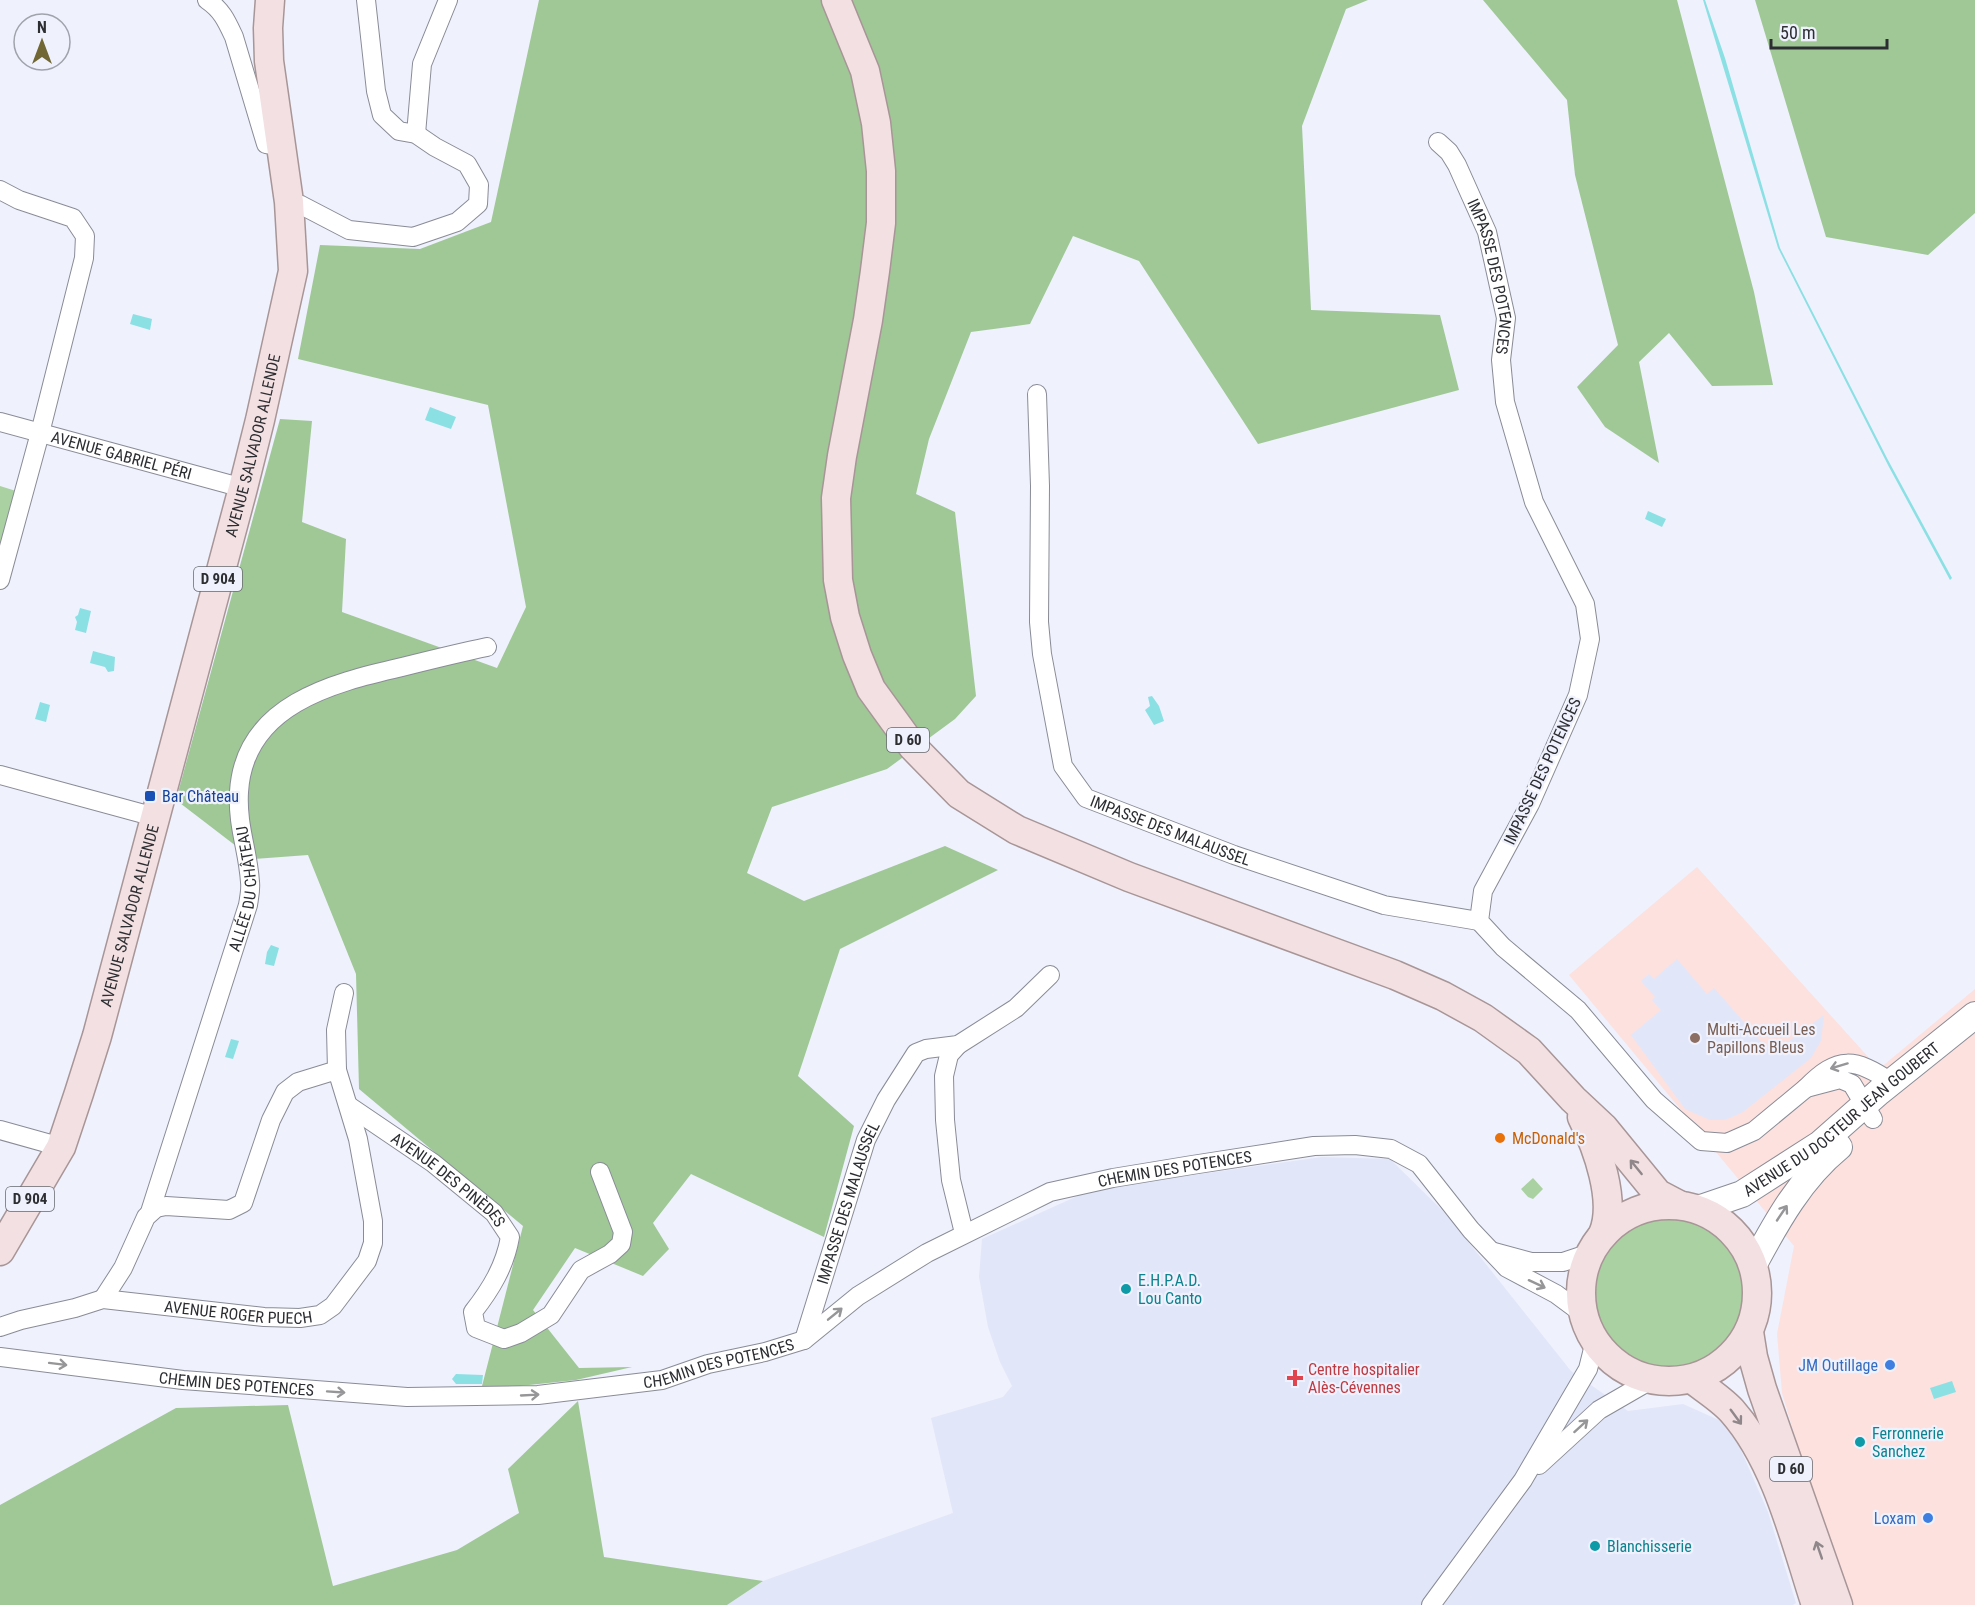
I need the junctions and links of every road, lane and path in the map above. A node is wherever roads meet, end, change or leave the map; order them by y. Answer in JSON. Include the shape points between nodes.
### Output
{"nodes":[{"id":1,"x":207,"y":0,"type":"edge"},
{"id":2,"x":270,"y":0,"type":"edge"},
{"id":3,"x":366,"y":0,"type":"edge"},
{"id":4,"x":448,"y":0,"type":"edge"},
{"id":5,"x":836,"y":0,"type":"edge"},
{"id":6,"x":416,"y":134,"type":"junction"},
{"id":7,"x":1437,"y":141,"type":"dead end"},
{"id":8,"x":281,"y":146,"type":"junction"},
{"id":9,"x":0,"y":190,"type":"edge"},
{"id":10,"x":19,"y":200,"type":"junction"},
{"id":11,"x":290,"y":202,"type":"junction"},
{"id":12,"x":0,"y":204,"type":"edge"},
{"id":13,"x":1037,"y":394,"type":"dead end"},
{"id":14,"x":0,"y":422,"type":"edge"},
{"id":15,"x":40,"y":433,"type":"junction"},
{"id":16,"x":243,"y":488,"type":"junction"},
{"id":17,"x":0,"y":580,"type":"edge"},
{"id":18,"x":487,"y":647,"type":"dead end"},
{"id":19,"x":0,"y":775,"type":"edge"},
{"id":20,"x":155,"y":817,"type":"junction"},
{"id":21,"x":1479,"y":921,"type":"junction"},
{"id":22,"x":1050,"y":975,"type":"dead end"},
{"id":23,"x":344,"y":993,"type":"dead end"},
{"id":24,"x":1975,"y":1015,"type":"edge"},
{"id":25,"x":1975,"y":1032,"type":"edge"},
{"id":26,"x":958,"y":1045,"type":"junction"},
{"id":27,"x":338,"y":1070,"type":"junction"},
{"id":28,"x":1891,"y":1082,"type":"junction"},
{"id":29,"x":1806,"y":1088,"type":"junction"},
{"id":30,"x":1573,"y":1099,"type":"junction"},
{"id":31,"x":349,"y":1106,"type":"junction"},
{"id":32,"x":1868,"y":1112,"type":"junction"},
{"id":33,"x":0,"y":1130,"type":"edge"},
{"id":34,"x":61,"y":1148,"type":"junction"},
{"id":35,"x":600,"y":1172,"type":"dead end"},
{"id":36,"x":1689,"y":1207,"type":"junction"},
{"id":37,"x":150,"y":1212,"type":"junction"},
{"id":38,"x":964,"y":1233,"type":"junction"},
{"id":39,"x":1597,"y":1244,"type":"junction"},
{"id":40,"x":0,"y":1251,"type":"edge"},
{"id":41,"x":1494,"y":1252,"type":"junction"},
{"id":42,"x":1754,"y":1264,"type":"junction"},
{"id":43,"x":103,"y":1299,"type":"junction"},
{"id":44,"x":1583,"y":1314,"type":"junction"},
{"id":45,"x":0,"y":1328,"type":"edge"},
{"id":46,"x":1749,"y":1332,"type":"junction"},
{"id":47,"x":804,"y":1340,"type":"junction"},
{"id":48,"x":1594,"y":1341,"type":"junction"},
{"id":49,"x":0,"y":1357,"type":"edge"},
{"id":50,"x":1692,"y":1379,"type":"junction"},
{"id":51,"x":1651,"y":1380,"type":"junction"},
{"id":52,"x":1522,"y":1480,"type":"junction"},
{"id":53,"x":1431,"y":1605,"type":"edge"},
{"id":54,"x":1816,"y":1605,"type":"edge"},
{"id":55,"x":1838,"y":1605,"type":"edge"}],
"edges":[{"from":1,"to":8,"type":"street","via":[[218,7],[231,29],[266,144]]},
{"from":2,"to":8,"type":"main road","name":"AVENUE SALVADOR ALLENDE","number":"D 904","via":[[269,61]]},
{"from":3,"to":6,"type":"street","via":[[382,115],[399,131]]},
{"from":4,"to":6,"type":"street","via":[[422,64]]},
{"from":5,"to":30,"type":"main road","number":"D 60","via":[[865,71],[881,171],[881,223],[871,300],[836,498],[838,580],[845,617],[871,689],[913,747],[959,794],[1017,830],[1129,877],[1443,996],[1483,1018],[1529,1051]]},
{"from":6,"to":11,"type":"street","via":[[467,165],[479,185],[478,204],[457,222],[413,237],[349,230]]},
{"from":7,"to":21,"type":"street","name":"IMPASSE DES POTENCES","via":[[1457,165],[1487,232],[1506,318],[1501,360],[1505,402],[1534,502],[1585,604],[1590,639],[1578,695],[1530,804],[1483,891]]},
{"from":8,"to":11,"type":"main road","name":"AVENUE SALVADOR ALLENDE","number":"D 904"},
{"from":9,"to":10,"type":"street"},
{"from":10,"to":12,"type":"street"},
{"from":10,"to":15,"type":"street","via":[[73,219],[85,236],[84,258]]},
{"from":11,"to":16,"type":"main road","name":"AVENUE SALVADOR ALLENDE","number":"D 904","via":[[293,271]]},
{"from":13,"to":21,"type":"street","name":"IMPASSE DES MALAUSSEL","via":[[1042,654],[1063,766],[1086,798],[1234,855],[1384,905]]},
{"from":14,"to":15,"type":"street","name":"AVENUE GABRIEL PÉRI"},
{"from":15,"to":16,"type":"street","name":"AVENUE GABRIEL PÉRI"},
{"from":15,"to":17,"type":"street"},
{"from":16,"to":20,"type":"main road","name":"AVENUE SALVADOR ALLENDE","number":"D 904"},
{"from":18,"to":37,"type":"street","name":"ALLÉE DU CHÂTEAU","via":[[325,688],[281,712],[251,745],[242,765],[238,820],[250,882],[248,905]]},
{"from":19,"to":20,"type":"street"},
{"from":20,"to":34,"type":"main road","name":"AVENUE SALVADOR ALLENDE","number":"D 904","via":[[97,1036]]},
{"from":21,"to":29,"type":"street","via":[[1503,947],[1578,1010],[1654,1100],[1701,1141],[1727,1143],[1754,1131]]},
{"from":22,"to":26,"type":"street","name":"IMPASSE DES MALAUSSEL","via":[[1016,1008]]},
{"from":23,"to":27,"type":"street","name":"AVENUE ROGER PUECH","via":[[336,1030]]},
{"from":24,"to":28,"type":"main road","name":"AVENUE DU DOCTEUR JEAN GOUBERT"},
{"from":25,"to":32,"type":"main road","name":"AVENUE DU DOCTEUR JEAN GOUBERT"},
{"from":26,"to":38,"type":"street","via":[[949,1055],[944,1076],[945,1120],[951,1179]]},
{"from":26,"to":47,"type":"street","name":"IMPASSE DES MALAUSSEL","via":[[916,1053],[886,1100],[866,1140]]},
{"from":27,"to":31,"type":"street","name":"AVENUE ROGER PUECH"},
{"from":27,"to":37,"type":"street","via":[[298,1082],[285,1092],[271,1120],[246,1200],[239,1206],[229,1210],[161,1207]]},
{"from":28,"to":29,"type":"street","one_way":true,"via":[[1855,1062],[1836,1065]]},
{"from":28,"to":32,"type":"main road","name":"AVENUE DU DOCTEUR JEAN GOUBERT"},
{"from":29,"to":32,"type":"street","via":[[1840,1079],[1852,1084]]},
{"from":36,"to":30,"type":"main road","number":"D 60","one_way":true,"via":[[1658,1194],[1604,1128]]},
{"from":30,"to":39,"type":"main road","number":"D 60","via":[[1594,1142],[1606,1184],[1607,1225]]},
{"from":31,"to":35,"type":"street","name":"AVENUE DES PINÈDES","via":[[433,1164],[494,1213],[510,1237],[491,1288],[473,1312],[476,1328],[504,1340],[551,1315],[581,1270],[621,1244],[623,1232]]},
{"from":31,"to":43,"type":"street","name":"AVENUE ROGER PUECH","via":[[371,1209],[373,1243],[367,1261],[333,1306],[320,1315],[264,1317]]},
{"from":32,"to":36,"type":"main road","name":"AVENUE DU DOCTEUR JEAN GOUBERT","via":[[1742,1194]]},
{"from":42,"to":32,"type":"main road","name":"AVENUE DU DOCTEUR JEAN GOUBERT","one_way":true,"via":[[1780,1215],[1820,1163]]},
{"from":33,"to":34,"type":"street"},
{"from":34,"to":40,"type":"main road","name":"AVENUE SALVADOR ALLENDE","number":"D 904"},
{"from":36,"to":39,"type":"main road","via":[[1658,1205],[1638,1210],[1619,1220]]},
{"from":36,"to":42,"type":"main road","via":[[1722,1222],[1741,1240]]},
{"from":37,"to":43,"type":"street","name":"ALLÉE DU CHÂTEAU"},
{"from":38,"to":41,"type":"street","name":"CHEMIN DES POTENCES","via":[[1050,1192],[1314,1146],[1355,1145],[1391,1149],[1419,1164],[1471,1230]]},
{"from":47,"to":38,"type":"street","name":"CHEMIN DES POTENCES","one_way":true,"via":[[858,1296]]},
{"from":39,"to":41,"type":"street","name":"CHEMIN DES POTENCES","via":[[1563,1262],[1530,1262]]},
{"from":39,"to":44,"type":"main road","via":[[1581,1283]]},
{"from":41,"to":44,"type":"street","name":"CHEMIN DES POTENCES","one_way":true,"via":[[1507,1268],[1556,1294]]},
{"from":42,"to":46,"type":"main road","via":[[1757,1310]]},
{"from":43,"to":45,"type":"street","name":"AVENUE ROGER PUECH"},
{"from":44,"to":48,"type":"main road"},
{"from":46,"to":50,"type":"main road","via":[[1726,1362]]},
{"from":55,"to":46,"type":"main road","number":"D 60","one_way":true,"via":[[1762,1389]]},
{"from":49,"to":47,"type":"street","name":"CHEMIN DES POTENCES","one_way":true,"via":[[183,1380],[407,1397],[487,1397],[564,1393],[662,1380]]},
{"from":48,"to":51,"type":"main road","via":[[1610,1359]]},
{"from":48,"to":52,"type":"street","via":[[1588,1369]]},
{"from":50,"to":51,"type":"main road"},
{"from":50,"to":54,"type":"main road","number":"D 60","one_way":true,"via":[[1731,1410],[1755,1445],[1777,1489]]},
{"from":52,"to":51,"type":"street","one_way":true,"via":[[1599,1410]]},
{"from":52,"to":53,"type":"street"}]}
